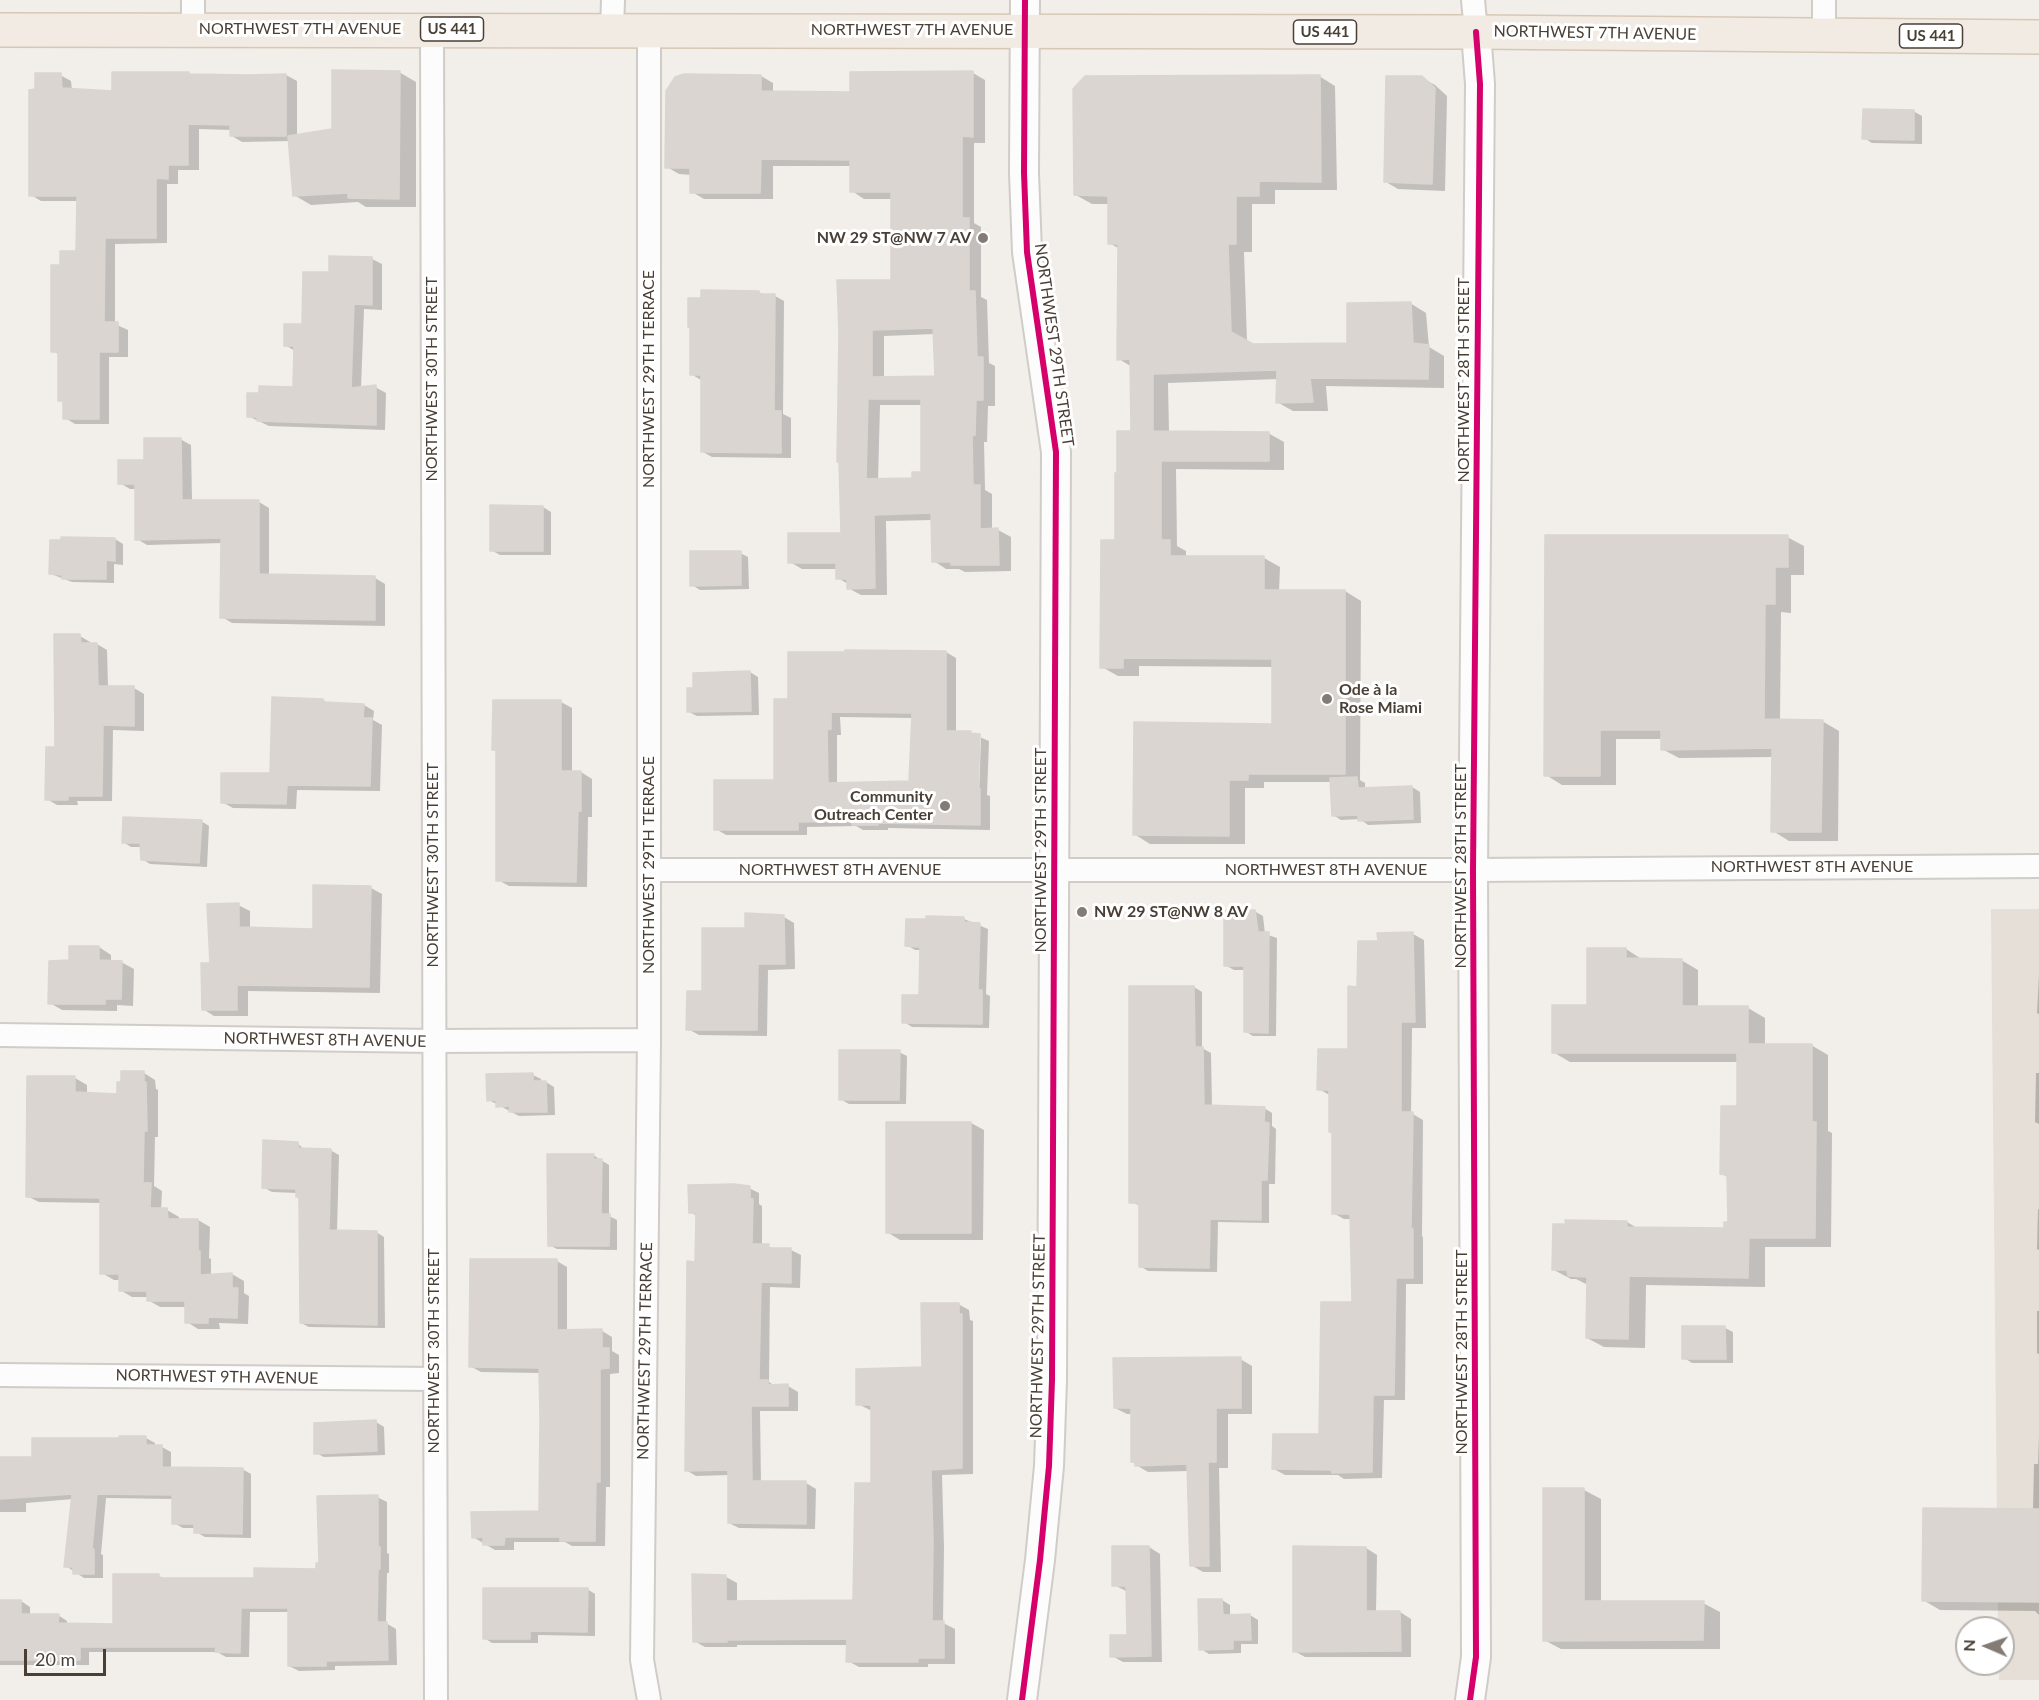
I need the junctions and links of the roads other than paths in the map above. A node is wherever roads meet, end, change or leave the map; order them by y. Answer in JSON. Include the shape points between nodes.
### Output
{"nodes":[{"id":1,"x":1824,"y":0,"type":"edge"},
{"id":2,"x":193,"y":15,"type":"edge"},
{"id":3,"x":613,"y":15,"type":"edge"},
{"id":4,"x":1025,"y":15,"type":"edge"},
{"id":5,"x":1475,"y":16,"type":"edge"},
{"id":6,"x":432,"y":29,"type":"junction"},
{"id":7,"x":0,"y":30,"type":"edge"},
{"id":8,"x":649,"y":30,"type":"junction"},
{"id":9,"x":1824,"y":35,"type":"junction"},
{"id":10,"x":2039,"y":37,"type":"edge"},
{"id":11,"x":2039,"y":866,"type":"edge"},
{"id":12,"x":649,"y":870,"type":"junction"},
{"id":13,"x":1054,"y":870,"type":"junction"},
{"id":14,"x":1473,"y":870,"type":"junction"},
{"id":15,"x":0,"y":1035,"type":"edge"},
{"id":16,"x":649,"y":1040,"type":"junction"},
{"id":17,"x":434,"y":1041,"type":"junction"},
{"id":18,"x":0,"y":1375,"type":"edge"},
{"id":19,"x":434,"y":1379,"type":"junction"},
{"id":20,"x":436,"y":1700,"type":"edge"},
{"id":21,"x":649,"y":1700,"type":"edge"},
{"id":22,"x":1022,"y":1700,"type":"edge"},
{"id":23,"x":1470,"y":1700,"type":"edge"}],
"edges":[{"from":1,"to":9,"type":"street"},
{"from":2,"to":6,"type":"main road","name":"NORTHWEST 7TH AVENUE","number":"US 441"},
{"from":2,"to":7,"type":"main road","name":"NORTHWEST 7TH AVENUE","number":"US 441"},
{"from":3,"to":6,"type":"main road","name":"NORTHWEST 7TH AVENUE","number":"US 441"},
{"from":3,"to":8,"type":"main road","name":"NORTHWEST 7TH AVENUE","number":"US 441"},
{"from":4,"to":5,"type":"main road","name":"NORTHWEST 7TH AVENUE","number":"US 441"},
{"from":4,"to":8,"type":"main road","name":"NORTHWEST 7TH AVENUE","number":"US 441"},
{"from":4,"to":13,"type":"street","name":"NORTHWEST 29TH STREET","via":[[1027,252],[1056,453]]},
{"from":5,"to":9,"type":"main road","name":"NORTHWEST 7TH AVENUE","number":"US 441"},
{"from":5,"to":14,"type":"street","name":"NORTHWEST 28TH STREET","via":[[1479,96]]},
{"from":6,"to":17,"type":"street","name":"NORTHWEST 30TH STREET"},
{"from":8,"to":12,"type":"street","name":"NORTHWEST 29TH TERRACE"},
{"from":9,"to":10,"type":"main road","name":"NORTHWEST 7TH AVENUE","number":"US 441"},
{"from":11,"to":14,"type":"street","name":"NORTHWEST 8TH AVENUE"},
{"from":12,"to":13,"type":"street","name":"NORTHWEST 8TH AVENUE"},
{"from":12,"to":16,"type":"street","name":"NORTHWEST 29TH TERRACE"},
{"from":13,"to":14,"type":"street","name":"NORTHWEST 8TH AVENUE"},
{"from":13,"to":22,"type":"street","name":"NORTHWEST 29TH STREET","via":[[1050,1455]]},
{"from":14,"to":23,"type":"street","name":"NORTHWEST 28TH STREET","via":[[1476,1657]]},
{"from":15,"to":17,"type":"street","name":"NORTHWEST 8TH AVENUE"},
{"from":16,"to":17,"type":"street","name":"NORTHWEST 8TH AVENUE"},
{"from":16,"to":21,"type":"street","name":"NORTHWEST 29TH TERRACE","via":[[642,1660]]},
{"from":17,"to":19,"type":"street","name":"NORTHWEST 30TH STREET"},
{"from":18,"to":19,"type":"street","name":"NORTHWEST 9TH AVENUE"},
{"from":19,"to":20,"type":"street","name":"NORTHWEST 30TH STREET"}]}
